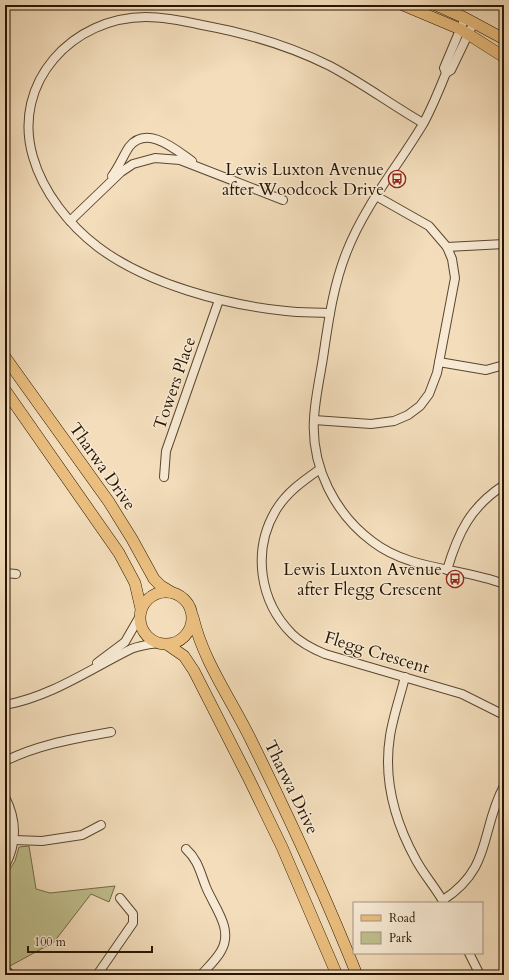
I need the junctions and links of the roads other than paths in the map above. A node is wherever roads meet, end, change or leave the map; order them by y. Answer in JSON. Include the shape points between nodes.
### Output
{"nodes":[{"id":1,"x":403,"y":5,"type":"edge"},
{"id":2,"x":436,"y":5,"type":"edge"},
{"id":3,"x":469,"y":20,"type":"junction"},
{"id":4,"x":464,"y":31,"type":"junction"},
{"id":5,"x":504,"y":39,"type":"edge"},
{"id":6,"x":504,"y":57,"type":"edge"},
{"id":7,"x":423,"y":123,"type":"junction"},
{"id":8,"x":214,"y":173,"type":"junction"},
{"id":9,"x":96,"y":196,"type":"junction"},
{"id":10,"x":376,"y":196,"type":"junction"},
{"id":11,"x":283,"y":200,"type":"dead end"},
{"id":12,"x":70,"y":221,"type":"junction"},
{"id":13,"x":504,"y":244,"type":"edge"},
{"id":14,"x":447,"y":247,"type":"junction"},
{"id":15,"x":218,"y":300,"type":"junction"},
{"id":16,"x":330,"y":313,"type":"junction"},
{"id":17,"x":5,"y":357,"type":"edge"},
{"id":18,"x":439,"y":362,"type":"junction"},
{"id":19,"x":504,"y":365,"type":"edge"},
{"id":20,"x":5,"y":390,"type":"edge"},
{"id":21,"x":314,"y":420,"type":"junction"},
{"id":22,"x":320,"y":469,"type":"junction"},
{"id":23,"x":164,"y":477,"type":"dead end"},
{"id":24,"x":504,"y":485,"type":"edge"},
{"id":25,"x":447,"y":570,"type":"junction"},
{"id":26,"x":5,"y":573,"type":"edge"},
{"id":27,"x":16,"y":574,"type":"dead end"},
{"id":28,"x":504,"y":584,"type":"edge"},
{"id":29,"x":171,"y":592,"type":"junction"},
{"id":30,"x":140,"y":613,"type":"junction"},
{"id":31,"x":192,"y":617,"type":"junction"},
{"id":32,"x":156,"y":643,"type":"junction"},
{"id":33,"x":168,"y":645,"type":"junction"},
{"id":34,"x":85,"y":672,"type":"junction"},
{"id":35,"x":405,"y":677,"type":"junction"},
{"id":36,"x":5,"y":705,"type":"edge"},
{"id":37,"x":504,"y":715,"type":"edge"},
{"id":38,"x":111,"y":732,"type":"dead end"},
{"id":39,"x":5,"y":761,"type":"edge"},
{"id":40,"x":504,"y":786,"type":"edge"},
{"id":41,"x":6,"y":800,"type":"edge"},
{"id":42,"x":101,"y":825,"type":"dead end"},
{"id":43,"x":14,"y":840,"type":"junction"},
{"id":44,"x":186,"y":849,"type":"dead end"},
{"id":45,"x":5,"y":866,"type":"edge"},
{"id":46,"x":120,"y":898,"type":"dead end"},
{"id":47,"x":444,"y":902,"type":"edge"},
{"id":48,"x":470,"y":954,"type":"edge"},
{"id":49,"x":5,"y":969,"type":"edge"},
{"id":50,"x":11,"y":975,"type":"edge"},
{"id":51,"x":97,"y":975,"type":"edge"},
{"id":52,"x":201,"y":975,"type":"edge"},
{"id":53,"x":337,"y":975,"type":"edge"},
{"id":54,"x":357,"y":975,"type":"edge"},
{"id":55,"x":480,"y":975,"type":"edge"}],
"edges":[{"from":1,"to":4,"type":"main road"},
{"from":2,"to":3,"type":"main road"},
{"from":3,"to":4,"type":"street"},
{"from":3,"to":5,"type":"main road"},
{"from":4,"to":6,"type":"main road"},
{"from":4,"to":7,"type":"street","via":[[451,70],[446,73]]},
{"from":7,"to":10,"type":"street"},
{"from":7,"to":12,"type":"street","via":[[330,66],[268,41],[215,27],[164,18],[127,18],[107,22],[72,40],[57,54],[40,79],[31,106],[29,125],[33,158],[41,179]]},
{"from":8,"to":9,"type":"street","via":[[180,160],[155,158],[140,161],[127,168]]},
{"from":8,"to":9,"type":"street","via":[[163,142],[154,138],[144,138],[130,146],[113,175]]},
{"from":8,"to":11,"type":"street"},
{"from":9,"to":12,"type":"street"},
{"from":10,"to":14,"type":"street","via":[[429,226]]},
{"from":10,"to":16,"type":"street","via":[[347,251]]},
{"from":12,"to":15,"type":"street","via":[[97,246],[116,259],[189,291]]},
{"from":13,"to":14,"type":"street"},
{"from":14,"to":18,"type":"street","via":[[455,278]]},
{"from":15,"to":16,"type":"street","via":[[281,311]]},
{"from":15,"to":23,"type":"street","name":"Towers Place","via":[[166,451]]},
{"from":16,"to":21,"type":"street"},
{"from":17,"to":29,"type":"main road","name":"Tharwa Drive","via":[[109,502],[154,579]]},
{"from":18,"to":19,"type":"street","via":[[486,370]]},
{"from":18,"to":21,"type":"street","via":[[429,394],[420,406],[408,415],[394,421],[371,424]]},
{"from":20,"to":30,"type":"main road","name":"Tharwa Drive","via":[[119,553],[136,583]]},
{"from":21,"to":22,"type":"street"},
{"from":22,"to":25,"type":"street","via":[[343,513],[373,542],[409,561]]},
{"from":22,"to":35,"type":"street","name":"Flegg Crescent","via":[[284,499],[269,524],[262,555],[266,593],[280,620],[308,647],[334,658]]},
{"from":24,"to":25,"type":"street","via":[[487,496],[473,510],[462,527]]},
{"from":25,"to":28,"type":"street"},
{"from":26,"to":27,"type":"street"},
{"from":29,"to":30,"type":"main road","via":[[153,595],[146,601]]},
{"from":29,"to":31,"type":"main road","via":[[186,601]]},
{"from":30,"to":32,"type":"main road","via":[[143,632]]},
{"from":30,"to":34,"type":"street","via":[[125,642]]},
{"from":31,"to":33,"type":"main road","via":[[188,632],[176,643]]},
{"from":31,"to":54,"type":"main road","name":"Tharwa Drive","via":[[201,646],[287,813]]},
{"from":32,"to":33,"type":"main road"},
{"from":32,"to":34,"type":"street","via":[[130,649]]},
{"from":33,"to":53,"type":"main road","name":"Tharwa Drive","via":[[184,656],[194,672],[249,779]]},
{"from":34,"to":36,"type":"street","via":[[55,689]]},
{"from":35,"to":37,"type":"street","name":"Flegg Crescent","via":[[462,694]]},
{"from":35,"to":47,"type":"street","via":[[389,737],[389,783],[393,806],[405,840]]},
{"from":38,"to":39,"type":"street","via":[[46,744]]},
{"from":40,"to":47,"type":"street","via":[[495,805],[483,851],[475,868]]},
{"from":41,"to":43,"type":"street","via":[[14,820]]},
{"from":42,"to":43,"type":"street","via":[[82,835],[42,842]]},
{"from":43,"to":45,"type":"street"},
{"from":44,"to":52,"type":"street","via":[[199,865],[206,888],[224,925],[225,937],[221,952]]},
{"from":46,"to":51,"type":"street","via":[[133,914],[133,923]]},
{"from":48,"to":55,"type":"street"},
{"from":49,"to":50,"type":"street"}]}
